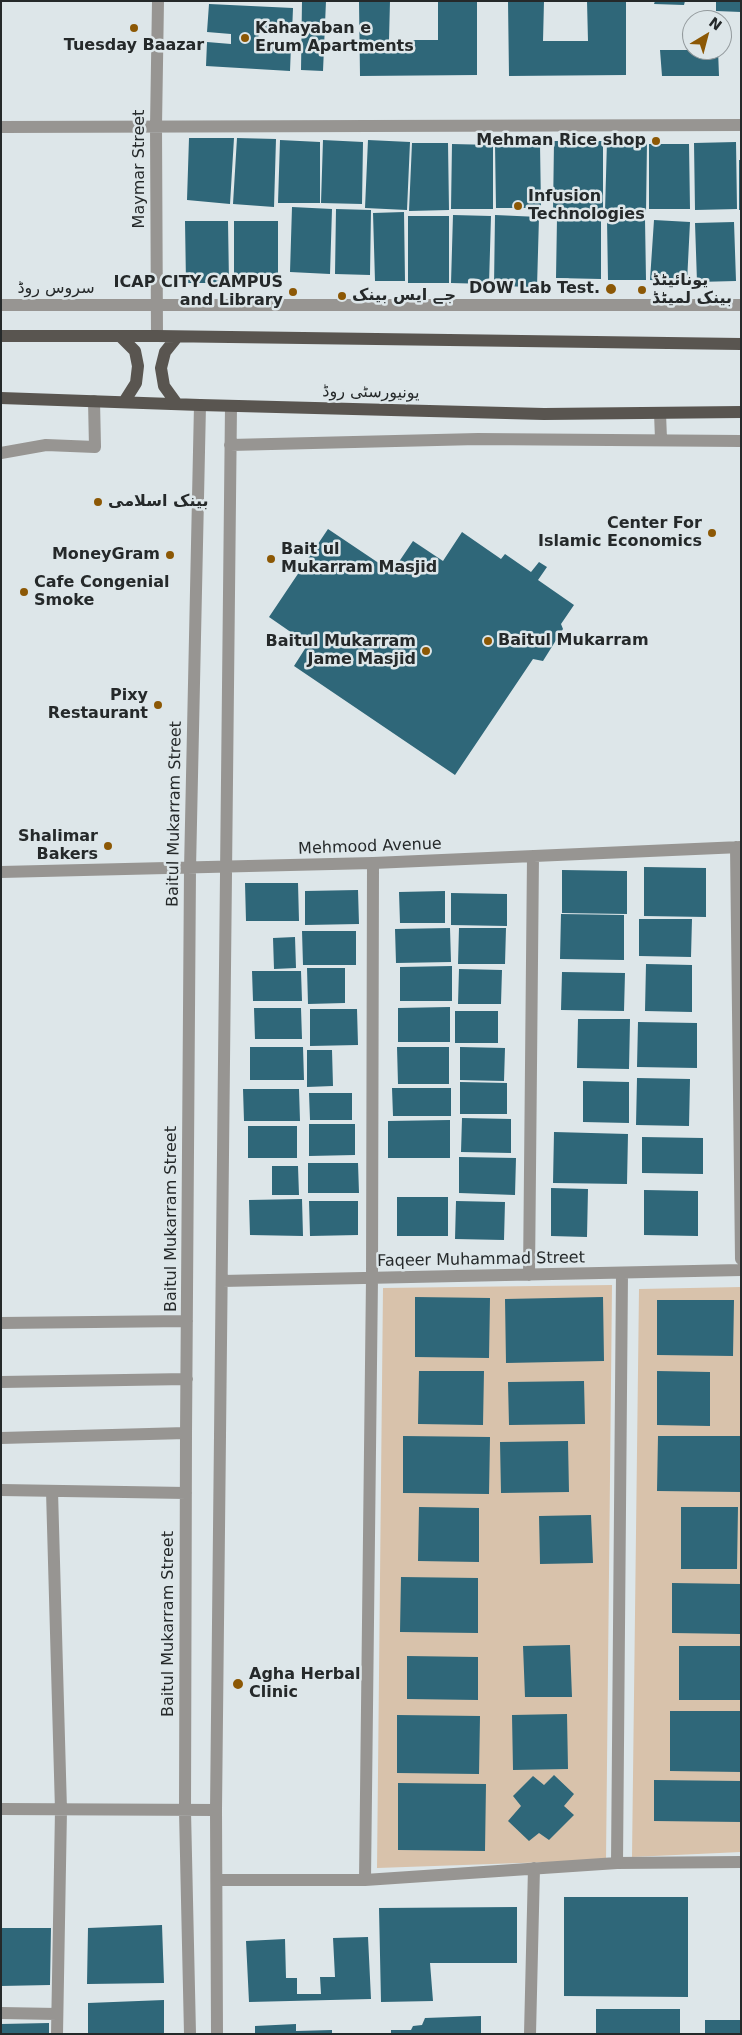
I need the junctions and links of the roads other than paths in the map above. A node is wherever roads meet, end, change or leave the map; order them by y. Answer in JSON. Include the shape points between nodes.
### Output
{"nodes":[{"id":1,"x":158,"y":1,"type":"edge"},
{"id":2,"x":741,"y":125,"type":"edge"},
{"id":3,"x":156,"y":126,"type":"junction"},
{"id":4,"x":1,"y":127,"type":"edge"},
{"id":5,"x":1,"y":305,"type":"edge"},
{"id":6,"x":741,"y":305,"type":"edge"},
{"id":7,"x":157,"y":306,"type":"junction"},
{"id":8,"x":1,"y":336,"type":"edge"},
{"id":9,"x":157,"y":336,"type":"junction"},
{"id":10,"x":177,"y":336,"type":"junction"},
{"id":11,"x":121,"y":337,"type":"junction"},
{"id":12,"x":741,"y":344,"type":"edge"},
{"id":13,"x":1,"y":398,"type":"edge"},
{"id":14,"x":94,"y":401,"type":"junction"},
{"id":15,"x":124,"y":402,"type":"junction"},
{"id":16,"x":176,"y":404,"type":"junction"},
{"id":17,"x":200,"y":405,"type":"junction"},
{"id":18,"x":231,"y":406,"type":"junction"},
{"id":19,"x":741,"y":412,"type":"edge"},
{"id":20,"x":660,"y":413,"type":"junction"},
{"id":21,"x":661,"y":439,"type":"junction"},
{"id":22,"x":741,"y":440,"type":"edge"},
{"id":23,"x":230,"y":445,"type":"junction"},
{"id":24,"x":1,"y":453,"type":"edge"},
{"id":25,"x":738,"y":846,"type":"edge"},
{"id":26,"x":533,"y":856,"type":"junction"},
{"id":27,"x":373,"y":863,"type":"junction"},
{"id":28,"x":226,"y":868,"type":"junction"},
{"id":29,"x":190,"y":869,"type":"junction"},
{"id":30,"x":1,"y":872,"type":"edge"},
{"id":31,"x":741,"y":1258,"type":"edge"},
{"id":32,"x":741,"y":1270,"type":"edge"},
{"id":33,"x":622,"y":1273,"type":"junction"},
{"id":34,"x":528,"y":1275,"type":"junction"},
{"id":35,"x":372,"y":1278,"type":"junction"},
{"id":36,"x":222,"y":1281,"type":"junction"},
{"id":37,"x":187,"y":1321,"type":"junction"},
{"id":38,"x":1,"y":1323,"type":"edge"},
{"id":39,"x":187,"y":1380,"type":"junction"},
{"id":40,"x":1,"y":1382,"type":"edge"},
{"id":41,"x":186,"y":1434,"type":"junction"},
{"id":42,"x":1,"y":1438,"type":"edge"},
{"id":43,"x":1,"y":1490,"type":"edge"},
{"id":44,"x":52,"y":1491,"type":"junction"},
{"id":45,"x":186,"y":1493,"type":"junction"},
{"id":46,"x":1,"y":1809,"type":"edge"},
{"id":47,"x":61,"y":1810,"type":"junction"},
{"id":48,"x":216,"y":1810,"type":"junction"},
{"id":49,"x":185,"y":1811,"type":"junction"},
{"id":50,"x":741,"y":1862,"type":"edge"},
{"id":51,"x":617,"y":1863,"type":"junction"},
{"id":52,"x":534,"y":1868,"type":"junction"},
{"id":53,"x":218,"y":1880,"type":"junction"},
{"id":54,"x":365,"y":1880,"type":"junction"},
{"id":55,"x":1,"y":2014,"type":"edge"},
{"id":56,"x":57,"y":2014,"type":"junction"},
{"id":57,"x":57,"y":2034,"type":"edge"},
{"id":58,"x":190,"y":2034,"type":"edge"},
{"id":59,"x":217,"y":2034,"type":"edge"},
{"id":60,"x":530,"y":2034,"type":"edge"}],
"edges":[{"from":1,"to":3,"type":"street","name":"Maymar Street"},
{"from":2,"to":3,"type":"street"},
{"from":3,"to":4,"type":"street"},
{"from":3,"to":7,"type":"street","name":"Maymar Street"},
{"from":5,"to":7,"type":"street","name":"سروس روڈ"},
{"from":6,"to":7,"type":"street","name":"سروس روڈ"},
{"from":7,"to":9,"type":"street","name":"Maymar Street"},
{"from":8,"to":11,"type":"main road"},
{"from":9,"to":10,"type":"main road"},
{"from":9,"to":11,"type":"main road"},
{"from":10,"to":12,"type":"main road"},
{"from":10,"to":16,"type":"main road","via":[[165,352],[161,368],[164,386]]},
{"from":11,"to":15,"type":"main road","via":[[135,351],[138,366],[136,383]]},
{"from":13,"to":14,"type":"main road","name":"یونیورسٹی روڈ"},
{"from":14,"to":15,"type":"main road","name":"یونیورسٹی روڈ"},
{"from":14,"to":24,"type":"street","via":[[95,447],[46,445]]},
{"from":15,"to":16,"type":"main road","name":"یونیورسٹی روڈ"},
{"from":16,"to":17,"type":"main road","name":"یونیورسٹی روڈ"},
{"from":17,"to":18,"type":"main road","name":"یونیورسٹی روڈ"},
{"from":17,"to":29,"type":"street","name":"Baitul Mukarram Street"},
{"from":18,"to":20,"type":"main road","name":"یونیورسٹی روڈ","via":[[544,414]]},
{"from":18,"to":23,"type":"street"},
{"from":19,"to":20,"type":"main road","name":"یونیورسٹی روڈ"},
{"from":20,"to":21,"type":"street"},
{"from":21,"to":22,"type":"street"},
{"from":21,"to":23,"type":"street","via":[[478,439]]},
{"from":23,"to":28,"type":"street"},
{"from":25,"to":26,"type":"street","name":"Mehmood Avenue"},
{"from":25,"to":31,"type":"street"},
{"from":26,"to":27,"type":"street","name":"Mehmood Avenue"},
{"from":26,"to":34,"type":"street"},
{"from":27,"to":28,"type":"street","name":"Mehmood Avenue"},
{"from":27,"to":35,"type":"street"},
{"from":28,"to":29,"type":"street","name":"Mehmood Avenue"},
{"from":28,"to":36,"type":"street"},
{"from":29,"to":30,"type":"street","name":"Mehmood Avenue"},
{"from":29,"to":37,"type":"street","name":"Baitul Mukarram Street"},
{"from":32,"to":33,"type":"street","name":"Faqeer Muhammad Street"},
{"from":33,"to":34,"type":"street","name":"Faqeer Muhammad Street"},
{"from":33,"to":51,"type":"street"},
{"from":34,"to":35,"type":"street","name":"Faqeer Muhammad Street"},
{"from":35,"to":36,"type":"street","name":"Faqeer Muhammad Street"},
{"from":35,"to":54,"type":"street"},
{"from":36,"to":48,"type":"street"},
{"from":37,"to":38,"type":"street"},
{"from":37,"to":39,"type":"street","name":"Baitul Mukarram Street"},
{"from":39,"to":40,"type":"street"},
{"from":39,"to":41,"type":"street","name":"Baitul Mukarram Street"},
{"from":41,"to":42,"type":"street"},
{"from":41,"to":45,"type":"street","name":"Baitul Mukarram Street"},
{"from":43,"to":44,"type":"street"},
{"from":44,"to":45,"type":"street"},
{"from":44,"to":47,"type":"street"},
{"from":45,"to":49,"type":"street","name":"Baitul Mukarram Street"},
{"from":46,"to":47,"type":"street"},
{"from":47,"to":49,"type":"street"},
{"from":47,"to":56,"type":"street"},
{"from":48,"to":49,"type":"street"},
{"from":48,"to":53,"type":"street"},
{"from":49,"to":58,"type":"street","name":"Baitul Mukarram Street"},
{"from":50,"to":51,"type":"street"},
{"from":51,"to":52,"type":"street"},
{"from":52,"to":54,"type":"street"},
{"from":52,"to":60,"type":"street"},
{"from":53,"to":54,"type":"street"},
{"from":53,"to":59,"type":"street"},
{"from":55,"to":56,"type":"street"},
{"from":56,"to":57,"type":"street"}]}
